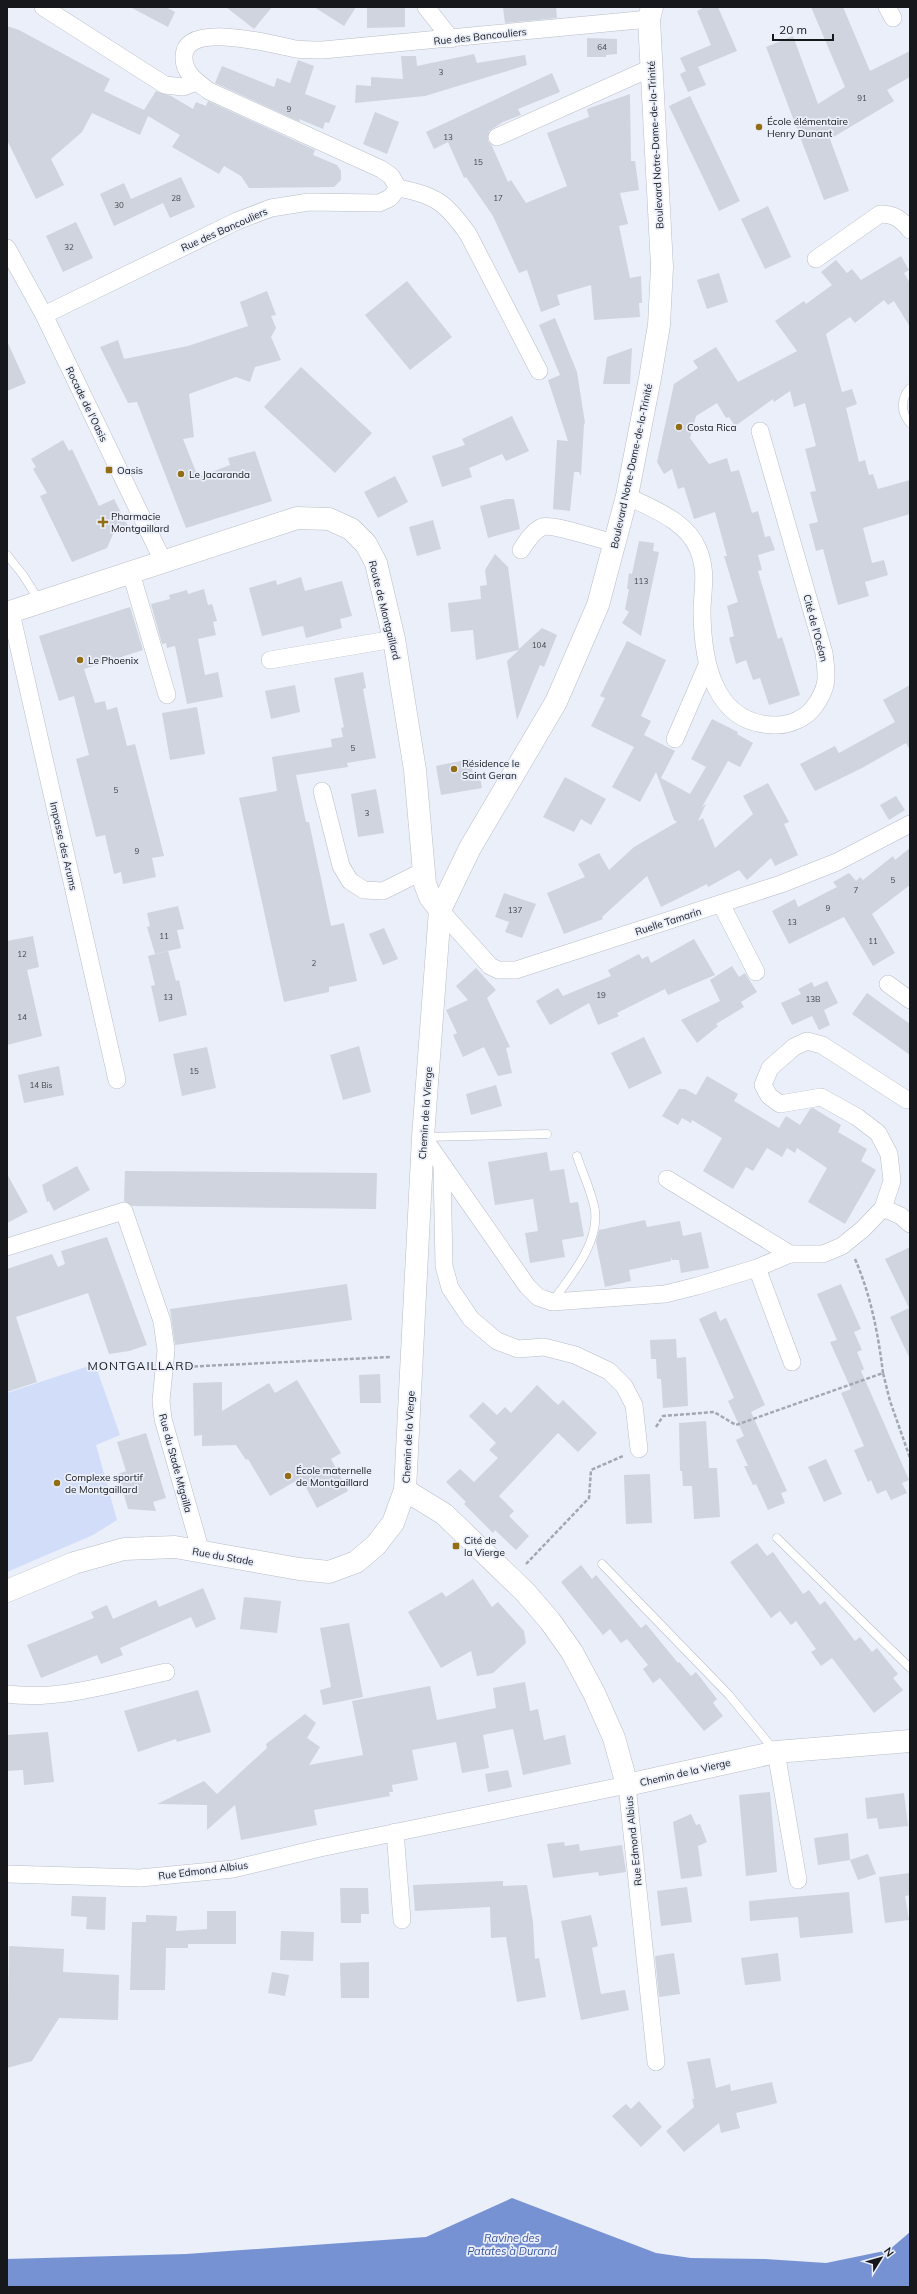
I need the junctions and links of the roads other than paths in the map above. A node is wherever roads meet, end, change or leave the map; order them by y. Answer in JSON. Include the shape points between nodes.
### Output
{"nodes":[{"id":1,"x":43,"y":7,"type":"edge"},
{"id":2,"x":426,"y":7,"type":"edge"},
{"id":3,"x":650,"y":13,"type":"edge"},
{"id":4,"x":451,"y":39,"type":"junction"},
{"id":5,"x":651,"y":68,"type":"junction"},
{"id":6,"x":196,"y":82,"type":"junction"},
{"id":7,"x":497,"y":137,"type":"dead end"},
{"id":8,"x":398,"y":188,"type":"junction"},
{"id":9,"x":910,"y":230,"type":"edge"},
{"id":10,"x":7,"y":248,"type":"edge"},
{"id":11,"x":816,"y":259,"type":"dead end"},
{"id":12,"x":44,"y":316,"type":"junction"},
{"id":13,"x":539,"y":371,"type":"dead end"},
{"id":14,"x":910,"y":388,"type":"edge"},
{"id":15,"x":910,"y":423,"type":"edge"},
{"id":16,"x":760,"y":431,"type":"dead end"},
{"id":17,"x":627,"y":496,"type":"junction"},
{"id":18,"x":614,"y":543,"type":"junction"},
{"id":19,"x":521,"y":550,"type":"dead end"},
{"id":20,"x":7,"y":555,"type":"edge"},
{"id":21,"x":164,"y":563,"type":"junction"},
{"id":22,"x":131,"y":573,"type":"junction"},
{"id":23,"x":40,"y":603,"type":"junction"},
{"id":24,"x":9,"y":613,"type":"edge"},
{"id":25,"x":394,"y":639,"type":"junction"},
{"id":26,"x":270,"y":660,"type":"dead end"},
{"id":27,"x":707,"y":665,"type":"junction"},
{"id":28,"x":167,"y":695,"type":"dead end"},
{"id":29,"x":675,"y":739,"type":"dead end"},
{"id":30,"x":322,"y":791,"type":"dead end"},
{"id":31,"x":910,"y":824,"type":"edge"},
{"id":32,"x":423,"y":871,"type":"junction"},
{"id":33,"x":721,"y":904,"type":"junction"},
{"id":34,"x":440,"y":910,"type":"junction"},
{"id":35,"x":756,"y":972,"type":"dead end"},
{"id":36,"x":888,"y":984,"type":"dead end"},
{"id":37,"x":910,"y":1000,"type":"edge"},
{"id":38,"x":117,"y":1080,"type":"dead end"},
{"id":39,"x":906,"y":1100,"type":"dead end"},
{"id":40,"x":547,"y":1134,"type":"dead end"},
{"id":41,"x":422,"y":1137,"type":"junction"},
{"id":42,"x":577,"y":1156,"type":"dead end"},
{"id":43,"x":442,"y":1165,"type":"junction"},
{"id":44,"x":667,"y":1179,"type":"dead end"},
{"id":45,"x":882,"y":1208,"type":"junction"},
{"id":46,"x":910,"y":1224,"type":"edge"},
{"id":47,"x":7,"y":1247,"type":"edge"},
{"id":48,"x":790,"y":1254,"type":"junction"},
{"id":49,"x":757,"y":1268,"type":"junction"},
{"id":50,"x":552,"y":1302,"type":"junction"},
{"id":51,"x":792,"y":1362,"type":"dead end"},
{"id":52,"x":639,"y":1449,"type":"road end"},
{"id":53,"x":405,"y":1490,"type":"junction"},
{"id":54,"x":777,"y":1538,"type":"dead end"},
{"id":55,"x":200,"y":1552,"type":"junction"},
{"id":56,"x":602,"y":1564,"type":"dead end"},
{"id":57,"x":7,"y":1591,"type":"edge"},
{"id":58,"x":910,"y":1668,"type":"edge"},
{"id":59,"x":166,"y":1672,"type":"dead end"},
{"id":60,"x":7,"y":1694,"type":"edge"},
{"id":61,"x":910,"y":1741,"type":"edge"},
{"id":62,"x":776,"y":1752,"type":"junction"},
{"id":63,"x":627,"y":1785,"type":"junction"},
{"id":64,"x":395,"y":1832,"type":"junction"},
{"id":65,"x":7,"y":1874,"type":"edge"},
{"id":66,"x":798,"y":1880,"type":"dead end"},
{"id":67,"x":402,"y":1920,"type":"dead end"},
{"id":68,"x":656,"y":2062,"type":"dead end"}],
"edges":[{"from":1,"to":6,"type":"street","via":[[165,85],[183,87]]},
{"from":2,"to":4,"type":"street"},
{"from":3,"to":4,"type":"street","name":"Rue des Bancouliers"},
{"from":3,"to":5,"type":"street","name":"Boulevard Notre-Dame-de-la-Trinité"},
{"from":4,"to":6,"type":"street","name":"Rue des Bancouliers","via":[[323,50],[298,49],[214,36],[196,41],[184,51],[187,72]]},
{"from":5,"to":7,"type":"street"},
{"from":5,"to":17,"type":"street","name":"Boulevard Notre-Dame-de-la-Trinité","via":[[662,268],[659,325]]},
{"from":6,"to":8,"type":"street","name":"Rue des Bancouliers","via":[[381,169],[391,176]]},
{"from":8,"to":12,"type":"street","name":"Rue des Bancouliers","via":[[390,198],[379,203],[309,202],[271,208],[237,221]]},
{"from":8,"to":13,"type":"street","via":[[436,198],[455,216],[468,234]]},
{"from":9,"to":11,"type":"street","via":[[903,221],[891,214],[880,214]]},
{"from":10,"to":12,"type":"street","name":"Rocade de l'Oasis"},
{"from":12,"to":21,"type":"street","name":"Rocade de l'Oasis"},
{"from":14,"to":15,"type":"lane","via":[[902,403]]},
{"from":16,"to":27,"type":"street","name":"Cité de l'Océan","via":[[824,652],[824,694],[812,710],[797,720],[781,725],[762,725],[739,717],[721,698]]},
{"from":17,"to":18,"type":"street","name":"Boulevard Notre-Dame-de-la-Trinité"},
{"from":17,"to":27,"type":"street","name":"Cité de l'Océan","via":[[672,519],[687,532],[698,548],[704,564],[702,607]]},
{"from":18,"to":19,"type":"street","via":[[553,527],[542,527]]},
{"from":18,"to":34,"type":"street","name":"Boulevard Notre-Dame-de-la-Trinité","via":[[598,605],[556,702],[470,848]]},
{"from":20,"to":23,"type":"lane"},
{"from":21,"to":22,"type":"street","name":"Route de Montgaillard"},
{"from":21,"to":25,"type":"street","name":"Route de Montgaillard","via":[[297,518],[340,522],[352,529],[366,544],[376,563]]},
{"from":22,"to":23,"type":"street","name":"Route de Montgaillard"},
{"from":22,"to":28,"type":"street"},
{"from":23,"to":24,"type":"street","name":"Route de Montgaillard"},
{"from":24,"to":38,"type":"street","name":"Impasse des Arums"},
{"from":25,"to":26,"type":"street"},
{"from":25,"to":32,"type":"street","name":"Route de Montgaillard","via":[[415,770]]},
{"from":27,"to":29,"type":"street","name":"Cité de l'Océan"},
{"from":30,"to":32,"type":"street","via":[[341,866],[350,881],[364,890],[383,891]]},
{"from":31,"to":33,"type":"street","name":"Ruelle Tamarin","via":[[837,862]]},
{"from":32,"to":34,"type":"street","name":"Route de Montgaillard","via":[[430,897]]},
{"from":33,"to":34,"type":"street","name":"Ruelle Tamarin","via":[[508,971],[490,966]]},
{"from":33,"to":35,"type":"street"},
{"from":34,"to":41,"type":"street","name":"Chemin de la Vierge"},
{"from":36,"to":37,"type":"street"},
{"from":39,"to":45,"type":"street","via":[[822,1045],[807,1041],[794,1046],[770,1068],[763,1085],[769,1096],[780,1104],[821,1097],[857,1117],[878,1133],[889,1154],[892,1181]]},
{"from":40,"to":41,"type":"lane"},
{"from":41,"to":43,"type":"street"},
{"from":41,"to":53,"type":"street","name":"Chemin de la Vierge"},
{"from":42,"to":50,"type":"lane","via":[[595,1212],[591,1242]]},
{"from":43,"to":50,"type":"street","via":[[527,1286],[538,1297]]},
{"from":43,"to":52,"type":"street","via":[[444,1266],[450,1288],[471,1319],[497,1341],[518,1349],[544,1347],[576,1355],[609,1371],[624,1386],[634,1405]]},
{"from":44,"to":48,"type":"street"},
{"from":45,"to":46,"type":"street","via":[[901,1216]]},
{"from":45,"to":48,"type":"street","via":[[847,1242],[823,1254]]},
{"from":47,"to":55,"type":"street","name":"Rue du Stade Mtgailla","via":[[124,1211],[162,1321],[166,1350],[161,1400],[163,1419]]},
{"from":48,"to":49,"type":"street"},
{"from":49,"to":50,"type":"street","via":[[665,1294]]},
{"from":49,"to":51,"type":"street"},
{"from":53,"to":55,"type":"street","name":"Rue du Stade","via":[[393,1523],[376,1545],[356,1562],[329,1572]]},
{"from":53,"to":63,"type":"street","name":"Chemin de la Vierge","via":[[444,1514],[511,1578],[550,1621],[572,1652],[594,1693],[614,1738]]},
{"from":54,"to":58,"type":"lane"},
{"from":55,"to":57,"type":"street","name":"Rue du Stade","via":[[175,1547],[124,1549],[74,1563]]},
{"from":56,"to":62,"type":"lane","via":[[729,1695]]},
{"from":59,"to":60,"type":"street","via":[[59,1694]]},
{"from":61,"to":62,"type":"street","name":"Chemin de la Vierge"},
{"from":62,"to":63,"type":"street","name":"Chemin de la Vierge"},
{"from":62,"to":66,"type":"street"},
{"from":63,"to":64,"type":"street","name":"Rue Edmond Albius"},
{"from":63,"to":68,"type":"street","name":"Rue Edmond Albius"},
{"from":64,"to":65,"type":"street","name":"Rue Edmond Albius","via":[[233,1868],[140,1878]]},
{"from":64,"to":67,"type":"street"}]}
